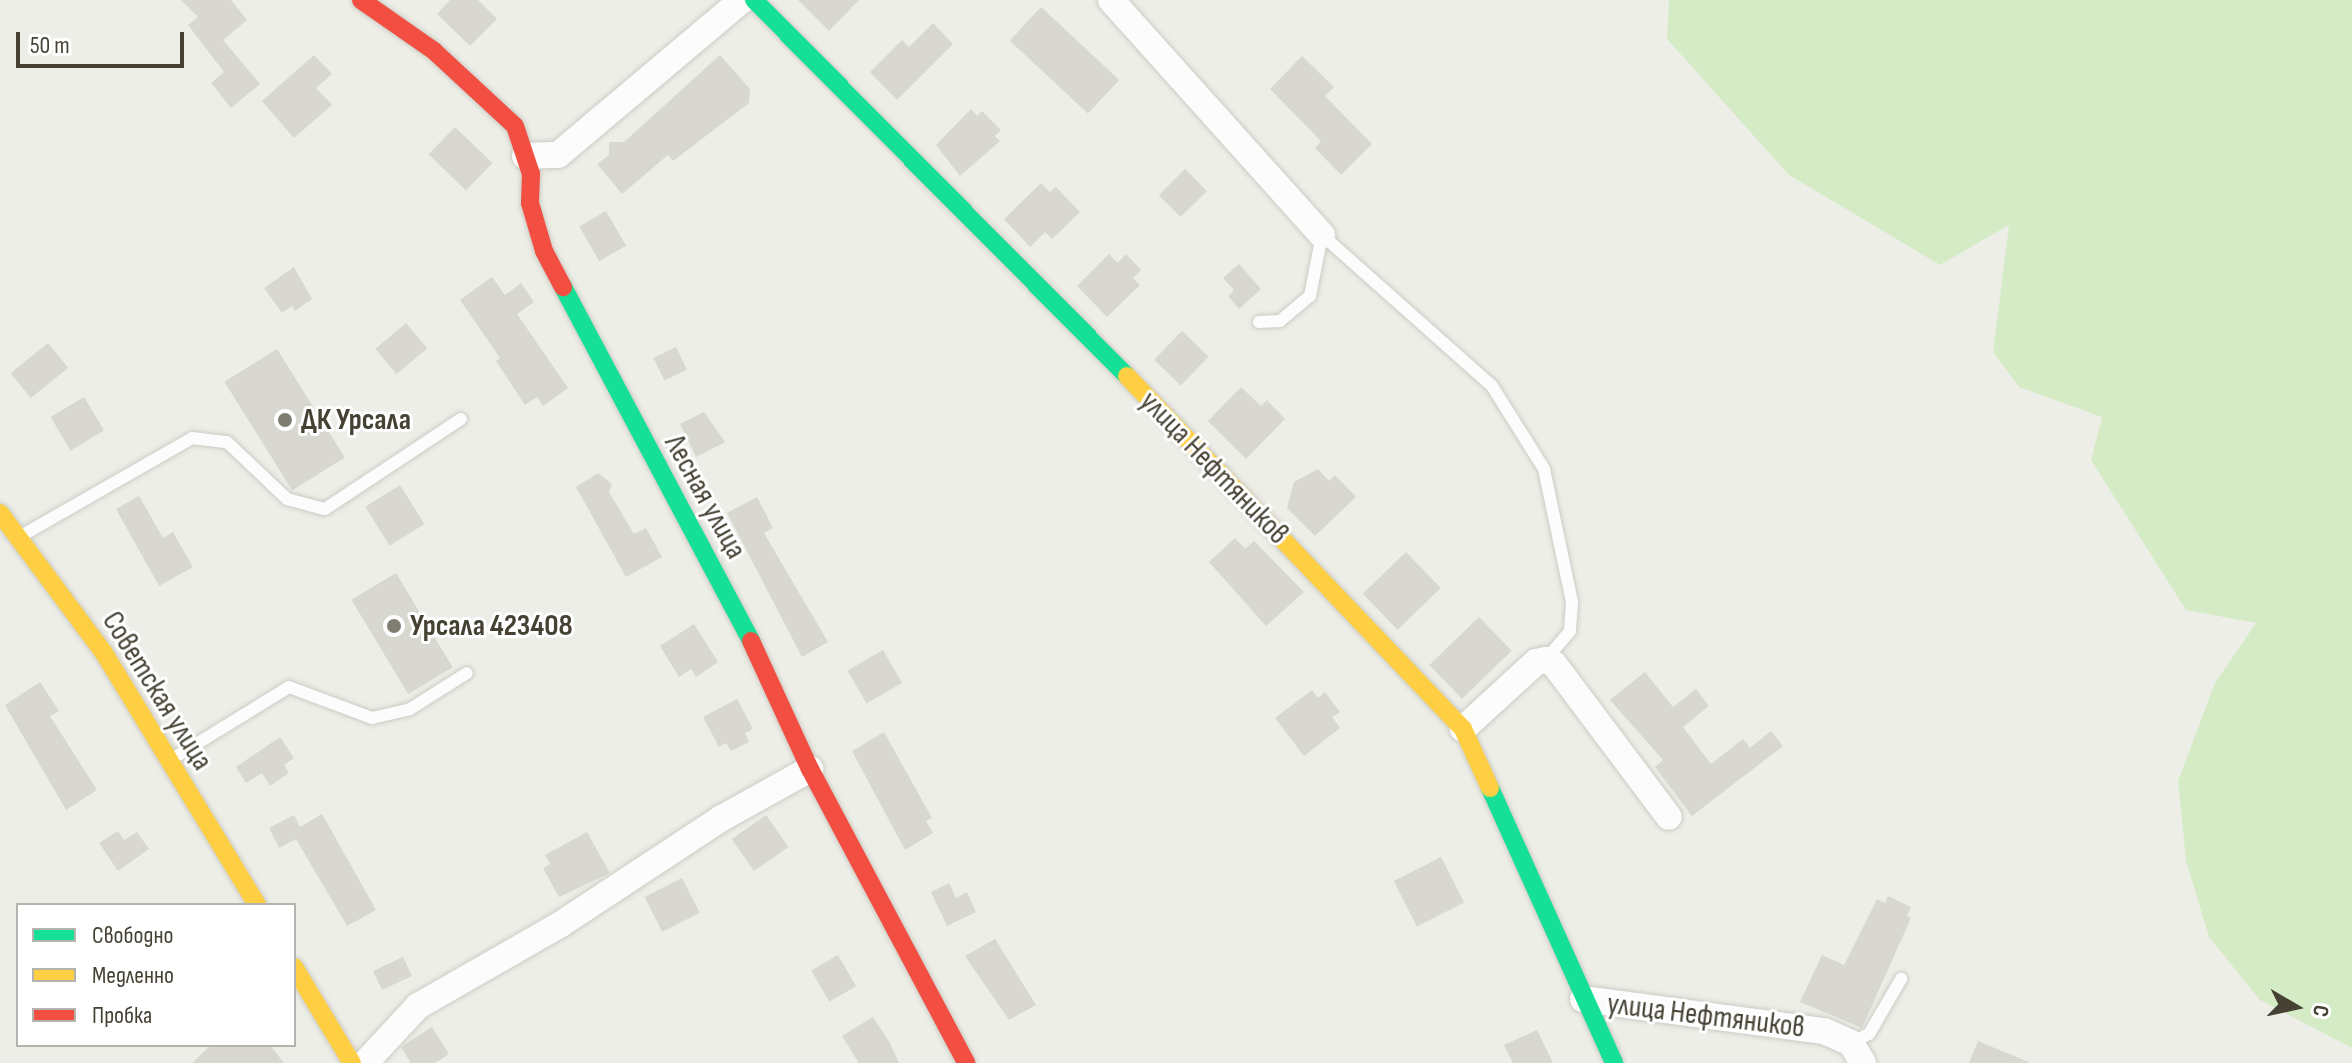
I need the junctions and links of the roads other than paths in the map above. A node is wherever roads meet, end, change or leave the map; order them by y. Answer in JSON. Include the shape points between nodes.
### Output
{"nodes":[{"id":1,"x":361,"y":0,"type":"edge"},
{"id":2,"x":742,"y":0,"type":"edge"},
{"id":3,"x":754,"y":0,"type":"edge"},
{"id":4,"x":1111,"y":0,"type":"edge"},
{"id":5,"x":525,"y":156,"type":"junction"},
{"id":6,"x":1322,"y":235,"type":"junction"},
{"id":7,"x":1259,"y":322,"type":"dead end"},
{"id":8,"x":461,"y":419,"type":"dead end"},
{"id":9,"x":0,"y":513,"type":"edge"},
{"id":10,"x":18,"y":537,"type":"junction"},
{"id":11,"x":1546,"y":660,"type":"junction"},
{"id":12,"x":467,"y":673,"type":"dead end"},
{"id":13,"x":1463,"y":729,"type":"junction"},
{"id":14,"x":169,"y":761,"type":"junction"},
{"id":15,"x":810,"y":769,"type":"junction"},
{"id":16,"x":1669,"y":817,"type":"dead end"},
{"id":17,"x":256,"y":903,"type":"edge"},
{"id":18,"x":296,"y":970,"type":"edge"},
{"id":19,"x":1901,"y":979,"type":"dead end"},
{"id":20,"x":1583,"y":999,"type":"junction"},
{"id":21,"x":1857,"y":1053,"type":"edge"},
{"id":22,"x":352,"y":1063,"type":"edge"},
{"id":23,"x":365,"y":1063,"type":"edge"},
{"id":24,"x":966,"y":1063,"type":"edge"},
{"id":25,"x":1614,"y":1063,"type":"edge"}],
"edges":[{"from":1,"to":5,"type":"street","name":"Лесная улица","via":[[434,51],[515,126]]},
{"from":2,"to":5,"type":"street","via":[[558,155]]},
{"from":3,"to":13,"type":"street","name":"улица Нефтяников","via":[[1042,288]]},
{"from":4,"to":6,"type":"street"},
{"from":5,"to":15,"type":"street","name":"Лесная улица","via":[[530,203],[544,251],[740,618]]},
{"from":6,"to":7,"type":"lane","via":[[1310,296],[1280,321]]},
{"from":6,"to":11,"type":"lane","via":[[1492,386],[1544,469],[1572,602],[1570,631]]},
{"from":8,"to":10,"type":"lane","via":[[325,509],[287,499],[227,442],[192,438]]},
{"from":9,"to":10,"type":"street","name":"Советская улица"},
{"from":10,"to":14,"type":"street","name":"Советская улица","via":[[104,653]]},
{"from":11,"to":13,"type":"street","via":[[1536,662]]},
{"from":11,"to":16,"type":"street"},
{"from":12,"to":14,"type":"lane","via":[[410,709],[372,718],[289,687]]},
{"from":13,"to":20,"type":"street","name":"улица Нефтяников"},
{"from":14,"to":17,"type":"street","name":"Советская улица"},
{"from":15,"to":23,"type":"street","via":[[418,1006]]},
{"from":15,"to":24,"type":"street","name":"Лесная улица"},
{"from":18,"to":22,"type":"street"},
{"from":19,"to":21,"type":"lane"},
{"from":20,"to":21,"type":"street","name":"улица Нефтяников","via":[[1824,1031]]},
{"from":20,"to":25,"type":"street","name":"улица Нефтяников"}]}
